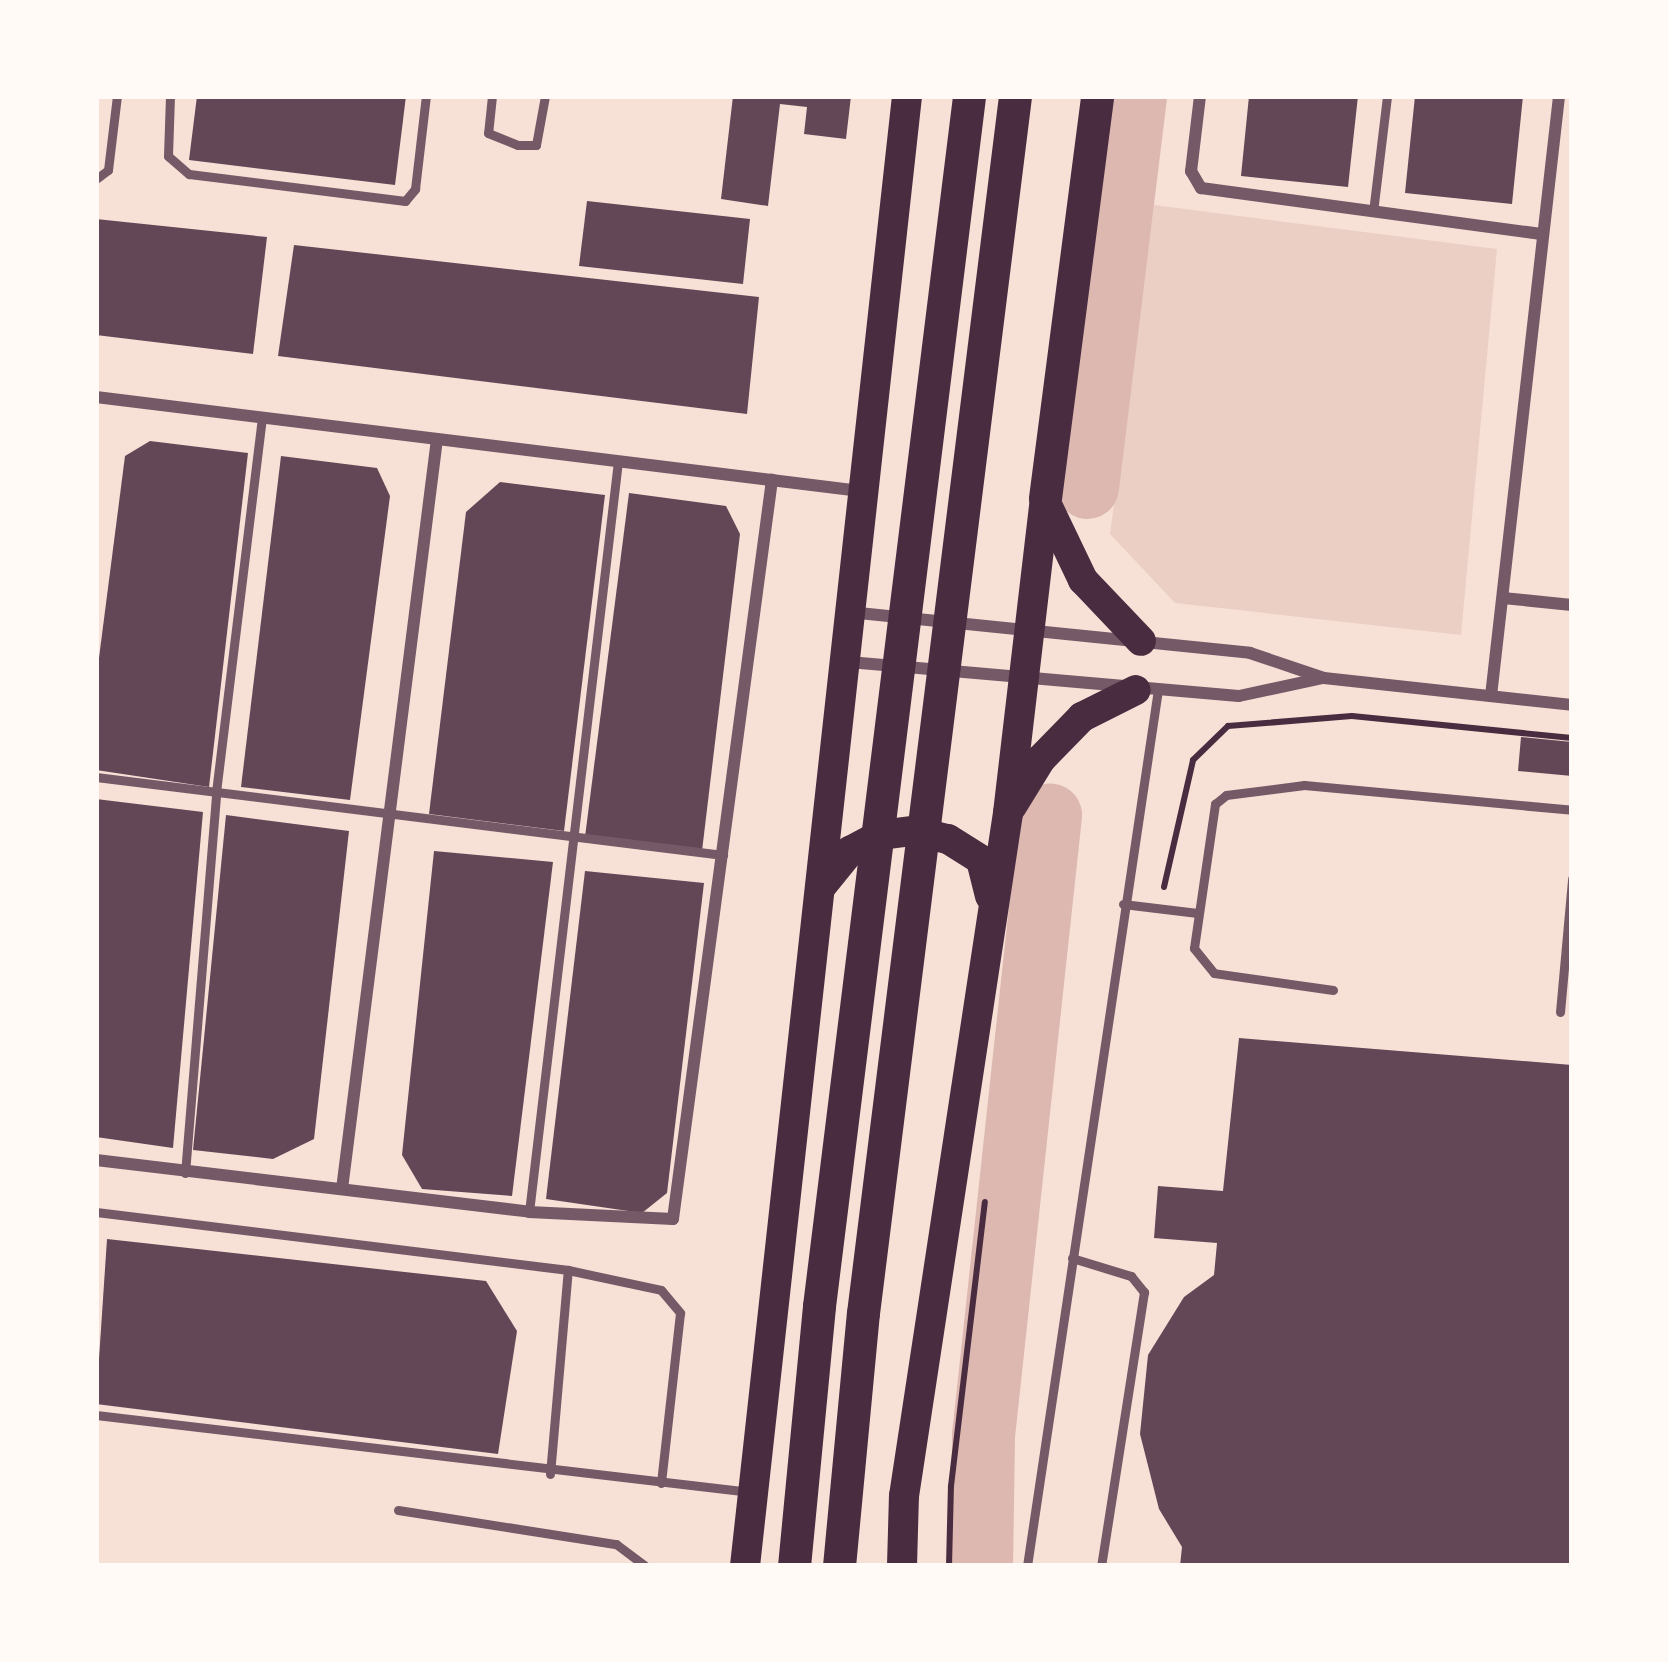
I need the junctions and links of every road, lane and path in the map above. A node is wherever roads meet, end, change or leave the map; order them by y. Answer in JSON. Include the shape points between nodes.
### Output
{"nodes":[{"id":1,"x":118,"y":96,"type":"edge"},
{"id":2,"x":170,"y":96,"type":"edge"},
{"id":3,"x":426,"y":96,"type":"edge"},
{"id":4,"x":491,"y":96,"type":"edge"},
{"id":5,"x":545,"y":96,"type":"edge"},
{"id":6,"x":907,"y":96,"type":"edge"},
{"id":7,"x":969,"y":96,"type":"edge"},
{"id":8,"x":1016,"y":96,"type":"edge"},
{"id":9,"x":1097,"y":96,"type":"edge"},
{"id":10,"x":1200,"y":96,"type":"edge"},
{"id":11,"x":1388,"y":96,"type":"edge"},
{"id":12,"x":1559,"y":96,"type":"edge"},
{"id":13,"x":96,"y":179,"type":"edge"},
{"id":14,"x":1373,"y":212,"type":"junction"},
{"id":15,"x":1544,"y":234,"type":"junction"},
{"id":16,"x":96,"y":398,"type":"edge"},
{"id":17,"x":262,"y":418,"type":"junction"},
{"id":18,"x":436,"y":439,"type":"junction"},
{"id":19,"x":618,"y":461,"type":"junction"},
{"id":20,"x":772,"y":480,"type":"junction"},
{"id":21,"x":862,"y":491,"type":"junction"},
{"id":22,"x":1045,"y":498,"type":"junction"},
{"id":23,"x":1503,"y":598,"type":"junction"},
{"id":24,"x":1572,"y":605,"type":"edge"},
{"id":25,"x":847,"y":612,"type":"junction"},
{"id":26,"x":1030,"y":628,"type":"junction"},
{"id":27,"x":1141,"y":640,"type":"junction"},
{"id":28,"x":842,"y":661,"type":"junction"},
{"id":29,"x":1024,"y":678,"type":"junction"},
{"id":30,"x":1324,"y":678,"type":"junction"},
{"id":31,"x":1147,"y":689,"type":"junction"},
{"id":32,"x":1491,"y":696,"type":"junction"},
{"id":33,"x":1572,"y":705,"type":"edge"},
{"id":34,"x":1572,"y":739,"type":"edge"},
{"id":35,"x":96,"y":777,"type":"edge"},
{"id":36,"x":216,"y":791,"type":"junction"},
{"id":37,"x":1572,"y":810,"type":"edge"},
{"id":38,"x":390,"y":813,"type":"junction"},
{"id":39,"x":1008,"y":813,"type":"junction"},
{"id":40,"x":575,"y":836,"type":"junction"},
{"id":41,"x":723,"y":855,"type":"junction"},
{"id":42,"x":1572,"y":879,"type":"edge"},
{"id":43,"x":814,"y":899,"type":"junction"},
{"id":44,"x":1123,"y":904,"type":"junction"},
{"id":45,"x":994,"y":908,"type":"junction"},
{"id":46,"x":1159,"y":908,"type":"junction"},
{"id":47,"x":1197,"y":913,"type":"junction"},
{"id":48,"x":1333,"y":991,"type":"dead end"},
{"id":49,"x":1560,"y":1012,"type":"dead end"},
{"id":50,"x":96,"y":1160,"type":"edge"},
{"id":51,"x":185,"y":1173,"type":"junction"},
{"id":52,"x":988,"y":1178,"type":"dead end"},
{"id":53,"x":342,"y":1189,"type":"junction"},
{"id":54,"x":96,"y":1212,"type":"edge"},
{"id":55,"x":530,"y":1212,"type":"junction"},
{"id":56,"x":1072,"y":1258,"type":"junction"},
{"id":57,"x":568,"y":1270,"type":"junction"},
{"id":58,"x":96,"y":1415,"type":"edge"},
{"id":59,"x":550,"y":1474,"type":"junction"},
{"id":60,"x":661,"y":1483,"type":"junction"},
{"id":61,"x":750,"y":1492,"type":"junction"},
{"id":62,"x":398,"y":1510,"type":"dead end"},
{"id":63,"x":644,"y":1566,"type":"edge"},
{"id":64,"x":745,"y":1566,"type":"edge"},
{"id":65,"x":794,"y":1566,"type":"edge"},
{"id":66,"x":839,"y":1566,"type":"edge"},
{"id":67,"x":902,"y":1566,"type":"edge"},
{"id":68,"x":949,"y":1566,"type":"edge"},
{"id":69,"x":1027,"y":1566,"type":"edge"},
{"id":70,"x":1101,"y":1566,"type":"edge"}],
"edges":[{"from":1,"to":13,"type":"lane","via":[[108,170]]},
{"from":2,"to":3,"type":"lane","via":[[168,156],[189,174],[405,201],[415,189]]},
{"from":4,"to":5,"type":"lane","via":[[488,133],[518,146],[536,145]]},
{"from":6,"to":21,"type":"main road"},
{"from":7,"to":65,"type":"highway","via":[[821,1282]]},
{"from":8,"to":66,"type":"highway","via":[[863,1313]]},
{"from":9,"to":22,"type":"highway"},
{"from":10,"to":14,"type":"street","via":[[1191,171],[1201,188]]},
{"from":11,"to":14,"type":"lane"},
{"from":12,"to":15,"type":"street"},
{"from":14,"to":15,"type":"street"},
{"from":15,"to":23,"type":"street"},
{"from":16,"to":17,"type":"street"},
{"from":17,"to":18,"type":"street"},
{"from":17,"to":36,"type":"lane"},
{"from":18,"to":19,"type":"street"},
{"from":18,"to":38,"type":"street"},
{"from":19,"to":20,"type":"street"},
{"from":19,"to":40,"type":"lane"},
{"from":20,"to":21,"type":"street"},
{"from":20,"to":41,"type":"street"},
{"from":21,"to":25,"type":"main road"},
{"from":22,"to":26,"type":"main road"},
{"from":22,"to":27,"type":"main road","via":[[1083,580]]},
{"from":23,"to":24,"type":"street"},
{"from":23,"to":32,"type":"street"},
{"from":25,"to":26,"type":"street"},
{"from":25,"to":28,"type":"main road"},
{"from":26,"to":27,"type":"street"},
{"from":26,"to":29,"type":"main road"},
{"from":27,"to":30,"type":"street","via":[[1250,652]]},
{"from":28,"to":29,"type":"street"},
{"from":28,"to":43,"type":"main road"},
{"from":29,"to":31,"type":"street"},
{"from":29,"to":39,"type":"main road"},
{"from":30,"to":31,"type":"street","via":[[1239,696]]},
{"from":30,"to":32,"type":"street"},
{"from":31,"to":39,"type":"main road","via":[[1082,716],[1041,759]]},
{"from":31,"to":44,"type":"lane"},
{"from":32,"to":33,"type":"street"},
{"from":34,"to":46,"type":"path","via":[[1352,716],[1228,727],[1193,760]]},
{"from":35,"to":36,"type":"lane"},
{"from":36,"to":38,"type":"lane"},
{"from":36,"to":51,"type":"lane"},
{"from":37,"to":47,"type":"lane","via":[[1304,784],[1226,795],[1215,804]]},
{"from":38,"to":40,"type":"lane"},
{"from":38,"to":53,"type":"street"},
{"from":39,"to":45,"type":"main road"},
{"from":40,"to":41,"type":"lane"},
{"from":40,"to":55,"type":"lane"},
{"from":41,"to":55,"type":"street","via":[[673,1219]]},
{"from":42,"to":49,"type":"lane"},
{"from":43,"to":45,"type":"main road","via":[[850,851],[880,835],[915,831],[981,860]]},
{"from":43,"to":61,"type":"main road"},
{"from":44,"to":46,"type":"lane"},
{"from":44,"to":56,"type":"lane"},
{"from":45,"to":67,"type":"main road","via":[[904,1496]]},
{"from":46,"to":47,"type":"lane"},
{"from":47,"to":48,"type":"lane","via":[[1194,948],[1214,973]]},
{"from":50,"to":51,"type":"street"},
{"from":51,"to":53,"type":"street"},
{"from":52,"to":68,"type":"path","via":[[951,1486]]},
{"from":53,"to":55,"type":"street"},
{"from":54,"to":57,"type":"lane"},
{"from":56,"to":69,"type":"lane"},
{"from":56,"to":70,"type":"lane","via":[[1131,1276],[1144,1292]]},
{"from":57,"to":59,"type":"lane"},
{"from":57,"to":60,"type":"lane","via":[[661,1290],[680,1313]]},
{"from":58,"to":59,"type":"lane"},
{"from":59,"to":60,"type":"lane"},
{"from":60,"to":61,"type":"lane"},
{"from":61,"to":64,"type":"main road"},
{"from":62,"to":63,"type":"lane","via":[[616,1544]]}]}
